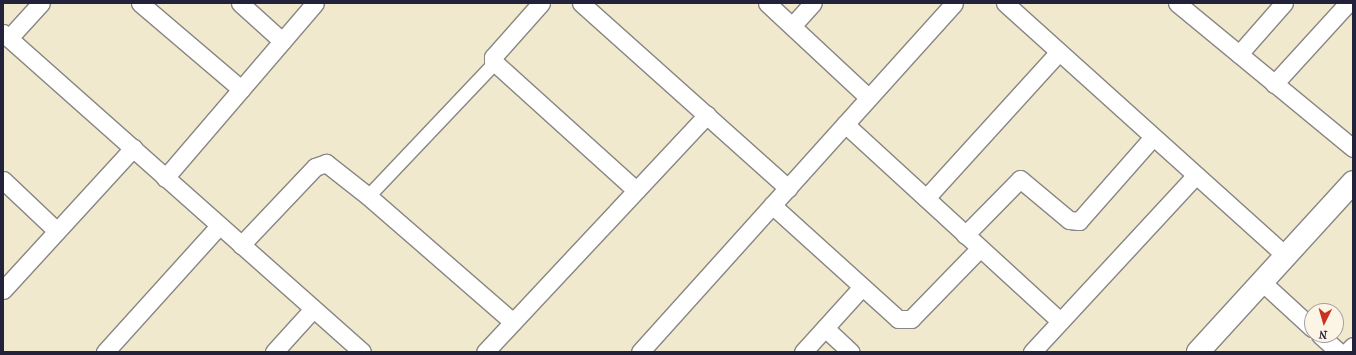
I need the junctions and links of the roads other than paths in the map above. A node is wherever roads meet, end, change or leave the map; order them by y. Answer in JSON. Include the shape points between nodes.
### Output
{"nodes":[{"id":1,"x":41,"y":3,"type":"edge"},
{"id":2,"x":140,"y":3,"type":"edge"},
{"id":3,"x":240,"y":3,"type":"edge"},
{"id":4,"x":315,"y":3,"type":"edge"},
{"id":5,"x":541,"y":3,"type":"edge"},
{"id":6,"x":581,"y":3,"type":"edge"},
{"id":7,"x":767,"y":3,"type":"edge"},
{"id":8,"x":813,"y":3,"type":"edge"},
{"id":9,"x":954,"y":3,"type":"edge"},
{"id":10,"x":1005,"y":3,"type":"edge"},
{"id":11,"x":1177,"y":3,"type":"edge"},
{"id":12,"x":1284,"y":3,"type":"edge"},
{"id":13,"x":1348,"y":3,"type":"edge"},
{"id":14,"x":792,"y":26,"type":"junction"},
{"id":15,"x":6,"y":36,"type":"edge"},
{"id":16,"x":282,"y":41,"type":"junction"},
{"id":17,"x":1059,"y":52,"type":"junction"},
{"id":18,"x":1239,"y":54,"type":"junction"},
{"id":19,"x":494,"y":64,"type":"junction"},
{"id":20,"x":1274,"y":84,"type":"junction"},
{"id":21,"x":241,"y":89,"type":"junction"},
{"id":22,"x":869,"y":98,"type":"junction"},
{"id":23,"x":707,"y":115,"type":"junction"},
{"id":24,"x":845,"y":124,"type":"junction"},
{"id":25,"x":1153,"y":137,"type":"junction"},
{"id":26,"x":133,"y":148,"type":"junction"},
{"id":27,"x":1353,"y":148,"type":"edge"},
{"id":28,"x":1196,"y":175,"type":"junction"},
{"id":29,"x":165,"y":178,"type":"junction"},
{"id":30,"x":3,"y":180,"type":"edge"},
{"id":31,"x":1353,"y":182,"type":"edge"},
{"id":32,"x":788,"y":188,"type":"junction"},
{"id":33,"x":636,"y":190,"type":"junction"},
{"id":34,"x":368,"y":196,"type":"junction"},
{"id":35,"x":926,"y":198,"type":"junction"},
{"id":36,"x":772,"y":206,"type":"junction"},
{"id":37,"x":219,"y":226,"type":"junction"},
{"id":38,"x":57,"y":231,"type":"junction"},
{"id":39,"x":966,"y":235,"type":"junction"},
{"id":40,"x":241,"y":245,"type":"junction"},
{"id":41,"x":980,"y":248,"type":"junction"},
{"id":42,"x":1286,"y":256,"type":"junction"},
{"id":43,"x":1262,"y":282,"type":"junction"},
{"id":44,"x":862,"y":287,"type":"junction"},
{"id":45,"x":3,"y":290,"type":"edge"},
{"id":46,"x":313,"y":309,"type":"junction"},
{"id":47,"x":1060,"y":321,"type":"junction"},
{"id":48,"x":1304,"y":321,"type":"edge"},
{"id":49,"x":513,"y":322,"type":"junction"},
{"id":50,"x":825,"y":328,"type":"junction"},
{"id":51,"x":1329,"y":343,"type":"edge"},
{"id":52,"x":1353,"y":346,"type":"edge"},
{"id":53,"x":106,"y":352,"type":"edge"},
{"id":54,"x":274,"y":352,"type":"edge"},
{"id":55,"x":362,"y":352,"type":"edge"},
{"id":56,"x":485,"y":352,"type":"edge"},
{"id":57,"x":640,"y":352,"type":"edge"},
{"id":58,"x":804,"y":352,"type":"edge"},
{"id":59,"x":851,"y":352,"type":"edge"},
{"id":60,"x":1032,"y":352,"type":"edge"},
{"id":61,"x":1198,"y":352,"type":"edge"},
{"id":62,"x":1339,"y":352,"type":"edge"},
{"id":63,"x":1347,"y":352,"type":"edge"}],
"edges":[{"from":1,"to":15,"type":"street"},
{"from":2,"to":21,"type":"street"},
{"from":3,"to":16,"type":"street"},
{"from":4,"to":16,"type":"street"},
{"from":5,"to":19,"type":"street","via":[[493,57]]},
{"from":6,"to":23,"type":"street"},
{"from":7,"to":14,"type":"street"},
{"from":8,"to":14,"type":"street"},
{"from":9,"to":22,"type":"street"},
{"from":10,"to":17,"type":"street"},
{"from":11,"to":18,"type":"street"},
{"from":12,"to":18,"type":"street"},
{"from":13,"to":20,"type":"street"},
{"from":14,"to":22,"type":"street"},
{"from":15,"to":26,"type":"street"},
{"from":16,"to":21,"type":"street"},
{"from":17,"to":25,"type":"street"},
{"from":17,"to":35,"type":"street"},
{"from":18,"to":20,"type":"street"},
{"from":19,"to":33,"type":"street"},
{"from":19,"to":34,"type":"street"},
{"from":20,"to":27,"type":"street"},
{"from":21,"to":29,"type":"street"},
{"from":22,"to":24,"type":"street"},
{"from":23,"to":32,"type":"street"},
{"from":23,"to":33,"type":"street"},
{"from":24,"to":32,"type":"street"},
{"from":24,"to":35,"type":"street"},
{"from":25,"to":28,"type":"street"},
{"from":25,"to":39,"type":"street","via":[[1079,221],[1069,220],[1020,179]]},
{"from":26,"to":29,"type":"street"},
{"from":26,"to":38,"type":"street"},
{"from":28,"to":42,"type":"street"},
{"from":28,"to":47,"type":"street"},
{"from":29,"to":37,"type":"street"},
{"from":30,"to":38,"type":"street"},
{"from":31,"to":42,"type":"street"},
{"from":32,"to":36,"type":"street"},
{"from":33,"to":49,"type":"street"},
{"from":34,"to":40,"type":"street","via":[[326,163],[320,164]]},
{"from":34,"to":49,"type":"street"},
{"from":35,"to":39,"type":"street"},
{"from":36,"to":44,"type":"street"},
{"from":36,"to":57,"type":"street"},
{"from":37,"to":40,"type":"street"},
{"from":37,"to":53,"type":"street"},
{"from":38,"to":45,"type":"street"},
{"from":39,"to":41,"type":"street"},
{"from":40,"to":46,"type":"street"},
{"from":41,"to":44,"type":"street","via":[[911,319],[898,319]]},
{"from":41,"to":47,"type":"street"},
{"from":42,"to":43,"type":"street"},
{"from":43,"to":48,"type":"street"},
{"from":43,"to":61,"type":"street"},
{"from":44,"to":50,"type":"street"},
{"from":46,"to":54,"type":"street"},
{"from":46,"to":55,"type":"street"},
{"from":47,"to":60,"type":"street"},
{"from":49,"to":56,"type":"street"},
{"from":50,"to":58,"type":"street"},
{"from":50,"to":59,"type":"street"},
{"from":51,"to":62,"type":"street"},
{"from":52,"to":63,"type":"street"}]}
